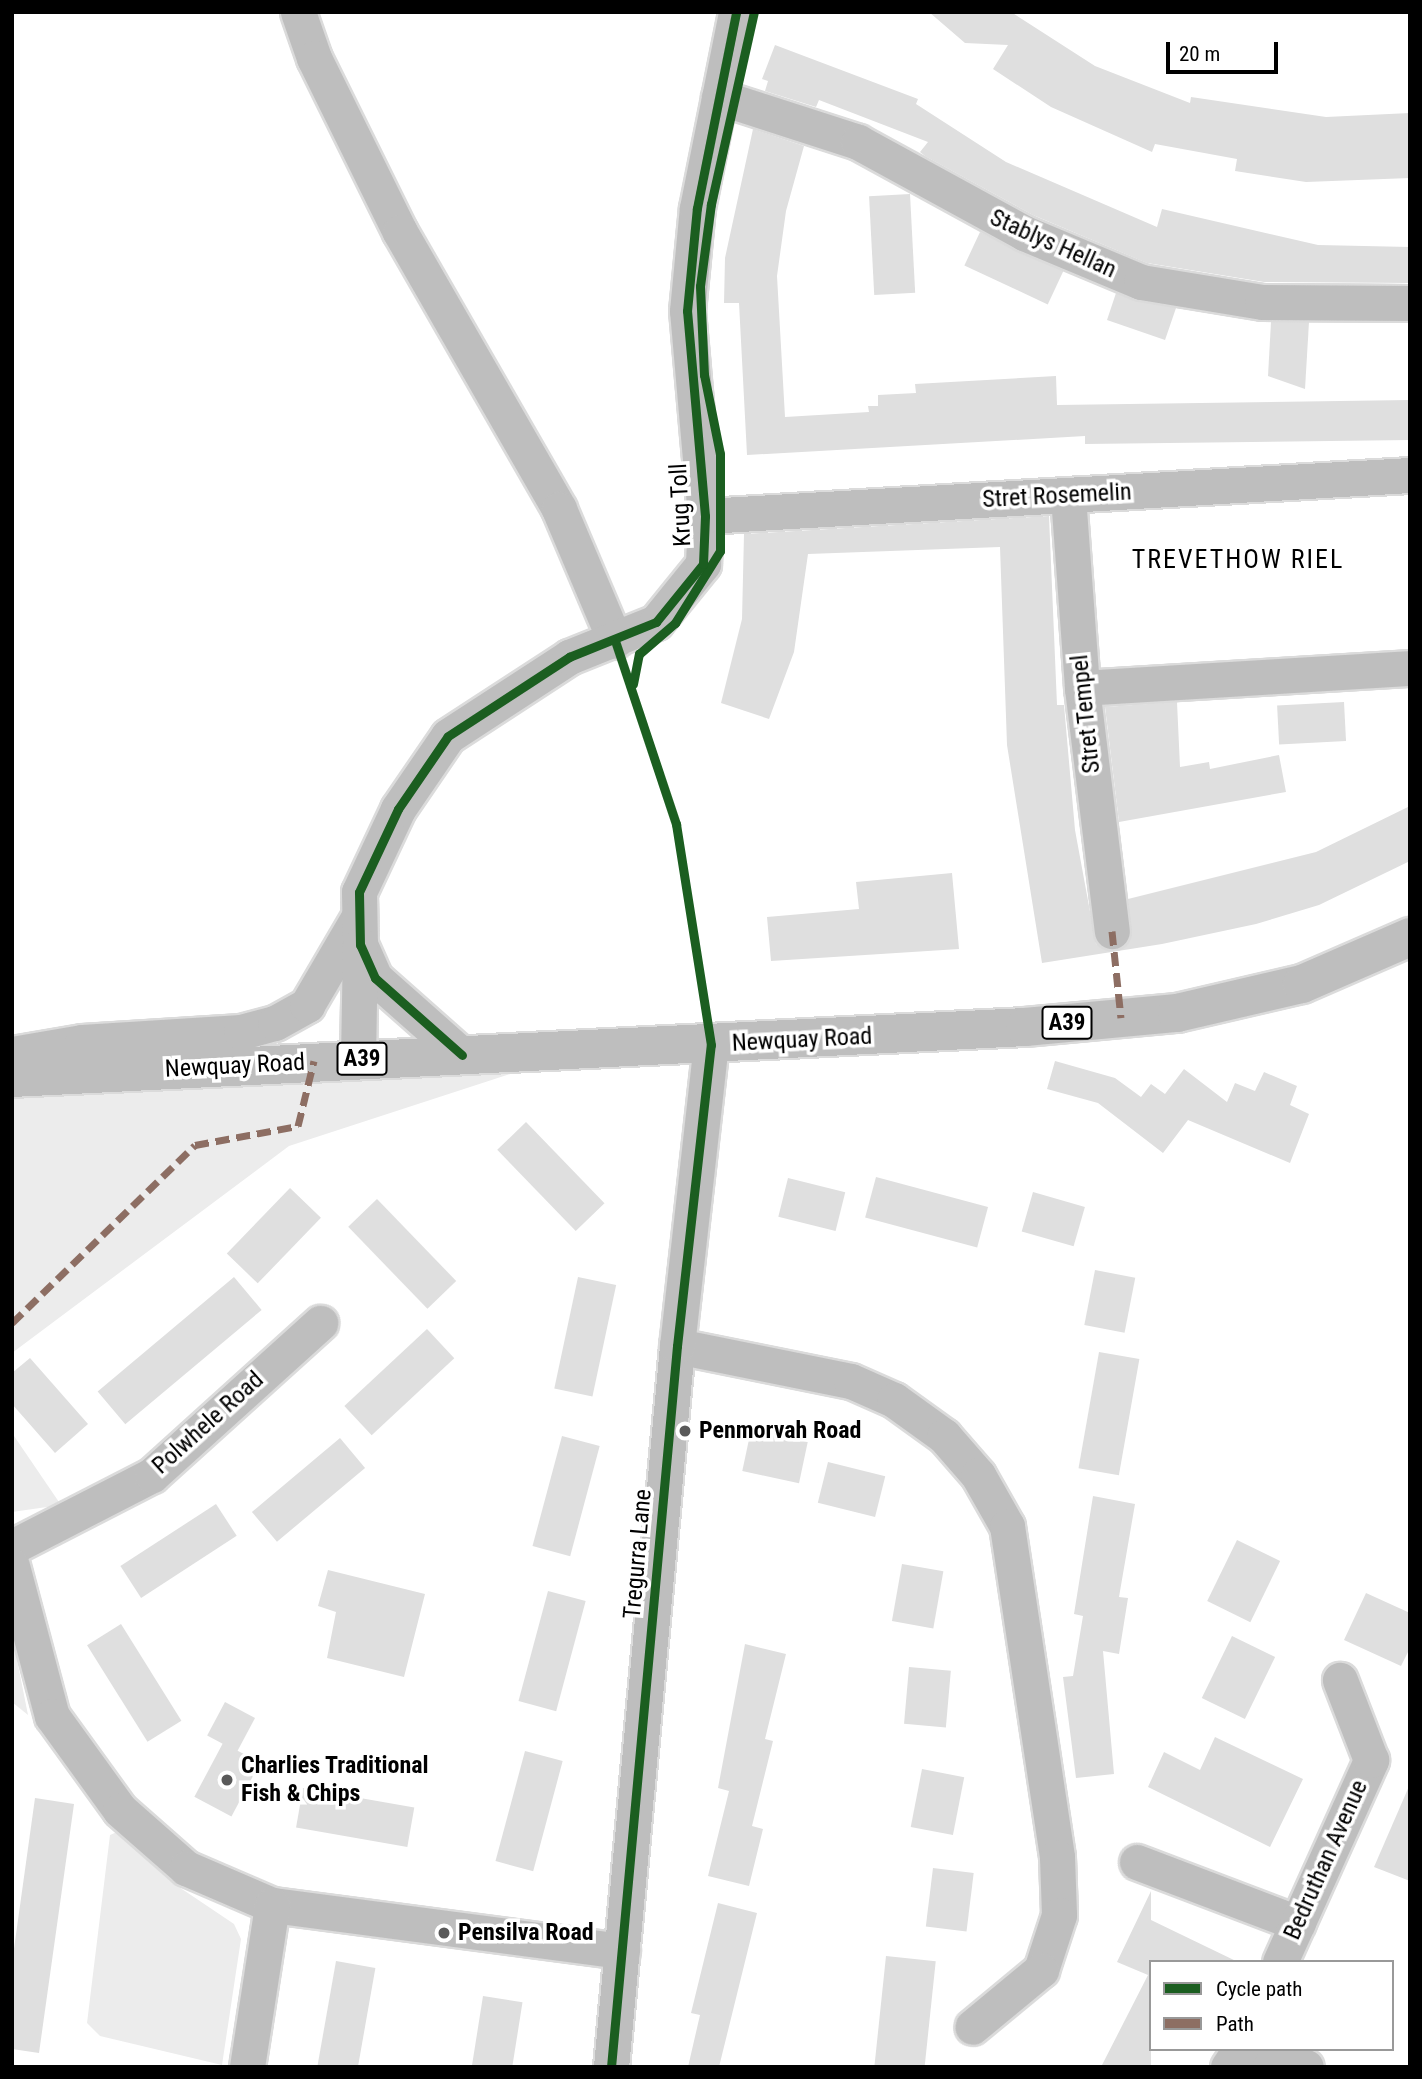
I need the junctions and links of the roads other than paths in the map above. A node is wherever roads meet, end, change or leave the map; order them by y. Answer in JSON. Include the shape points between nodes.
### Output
{"nodes":[{"id":1,"x":298,"y":12,"type":"edge"},
{"id":2,"x":736,"y":12,"type":"edge"},
{"id":3,"x":719,"y":97,"type":"junction"},
{"id":4,"x":1410,"y":303,"type":"edge"},
{"id":5,"x":1410,"y":475,"type":"edge"},
{"id":6,"x":1068,"y":496,"type":"junction"},
{"id":7,"x":705,"y":516,"type":"junction"},
{"id":8,"x":615,"y":641,"type":"junction"},
{"id":9,"x":1410,"y":668,"type":"edge"},
{"id":10,"x":1082,"y":688,"type":"junction"},
{"id":11,"x":1112,"y":931,"type":"dead end"},
{"id":12,"x":359,"y":932,"type":"junction"},
{"id":13,"x":1410,"y":937,"type":"edge"},
{"id":14,"x":326,"y":976,"type":"junction"},
{"id":15,"x":711,"y":1045,"type":"junction"},
{"id":16,"x":12,"y":1054,"type":"edge"},
{"id":17,"x":463,"y":1055,"type":"junction"},
{"id":18,"x":349,"y":1059,"type":"junction"},
{"id":19,"x":12,"y":1079,"type":"edge"},
{"id":20,"x":320,"y":1323,"type":"dead end"},
{"id":21,"x":677,"y":1346,"type":"junction"},
{"id":22,"x":12,"y":1547,"type":"edge"},
{"id":23,"x":12,"y":1566,"type":"edge"},
{"id":24,"x":1340,"y":1680,"type":"dead end"},
{"id":25,"x":1137,"y":1862,"type":"dead end"},
{"id":26,"x":272,"y":1905,"type":"junction"},
{"id":27,"x":1297,"y":1923,"type":"junction"},
{"id":28,"x":621,"y":1951,"type":"junction"},
{"id":29,"x":1281,"y":1960,"type":"edge"},
{"id":30,"x":972,"y":2027,"type":"dead end"},
{"id":31,"x":1239,"y":2051,"type":"edge"},
{"id":32,"x":1262,"y":2051,"type":"edge"},
{"id":33,"x":247,"y":2067,"type":"edge"},
{"id":34,"x":611,"y":2067,"type":"edge"},
{"id":35,"x":1228,"y":2067,"type":"edge"},
{"id":36,"x":1306,"y":2067,"type":"edge"}],
"edges":[{"from":1,"to":8,"type":"street","via":[[314,58],[400,232],[559,509]]},
{"from":2,"to":3,"type":"street","name":"Krug Toll"},
{"from":3,"to":4,"type":"street","name":"Stablys Hellan","via":[[858,142],[1024,233],[1141,282],[1262,302]]},
{"from":3,"to":7,"type":"street","name":"Krug Toll","via":[[697,208],[687,311]]},
{"from":5,"to":6,"type":"street","name":"Stret Rosemelin"},
{"from":6,"to":7,"type":"street","name":"Stret Rosemelin"},
{"from":6,"to":10,"type":"street","name":"Stret Tempel"},
{"from":7,"to":8,"type":"street","name":"Krug Toll","via":[[703,564],[683,596],[656,622]]},
{"from":8,"to":12,"type":"street","name":"Krug Toll","via":[[569,657],[448,736],[415,779],[380,845],[359,892]]},
{"from":9,"to":10,"type":"street"},
{"from":10,"to":11,"type":"street","name":"Stret Tempel"},
{"from":12,"to":14,"type":"street"},
{"from":12,"to":17,"type":"street","via":[[375,978]]},
{"from":12,"to":18,"type":"street"},
{"from":13,"to":15,"type":"highway","name":"Newquay Road","number":"A39","via":[[1302,984],[1177,1013]]},
{"from":14,"to":16,"type":"street","via":[[307,1005],[241,1032],[82,1042]]},
{"from":14,"to":18,"type":"street"},
{"from":15,"to":17,"type":"highway","name":"Newquay Road","number":"A39"},
{"from":15,"to":21,"type":"street","name":"Tregurra Lane"},
{"from":17,"to":18,"type":"highway","name":"Newquay Road","number":"A39"},
{"from":18,"to":19,"type":"highway","name":"Newquay Road","number":"A39"},
{"from":20,"to":22,"type":"street","name":"Polwhele Road","via":[[152,1475]]},
{"from":21,"to":28,"type":"street","name":"Tregurra Lane"},
{"from":21,"to":30,"type":"street","via":[[851,1381],[894,1400],[944,1436],[978,1475],[1007,1526],[1025,1614],[1059,1915],[1041,1970]]},
{"from":23,"to":26,"type":"street","via":[[52,1716],[95,1780],[149,1839],[186,1868]]},
{"from":24,"to":27,"type":"street","name":"Bedruthan Avenue","via":[[1371,1760]]},
{"from":25,"to":27,"type":"street"},
{"from":26,"to":28,"type":"street"},
{"from":26,"to":33,"type":"street"},
{"from":27,"to":29,"type":"street","name":"Bedruthan Avenue"},
{"from":28,"to":34,"type":"street","name":"Tregurra Lane"},
{"from":31,"to":35,"type":"street"},
{"from":32,"to":36,"type":"street"}]}
